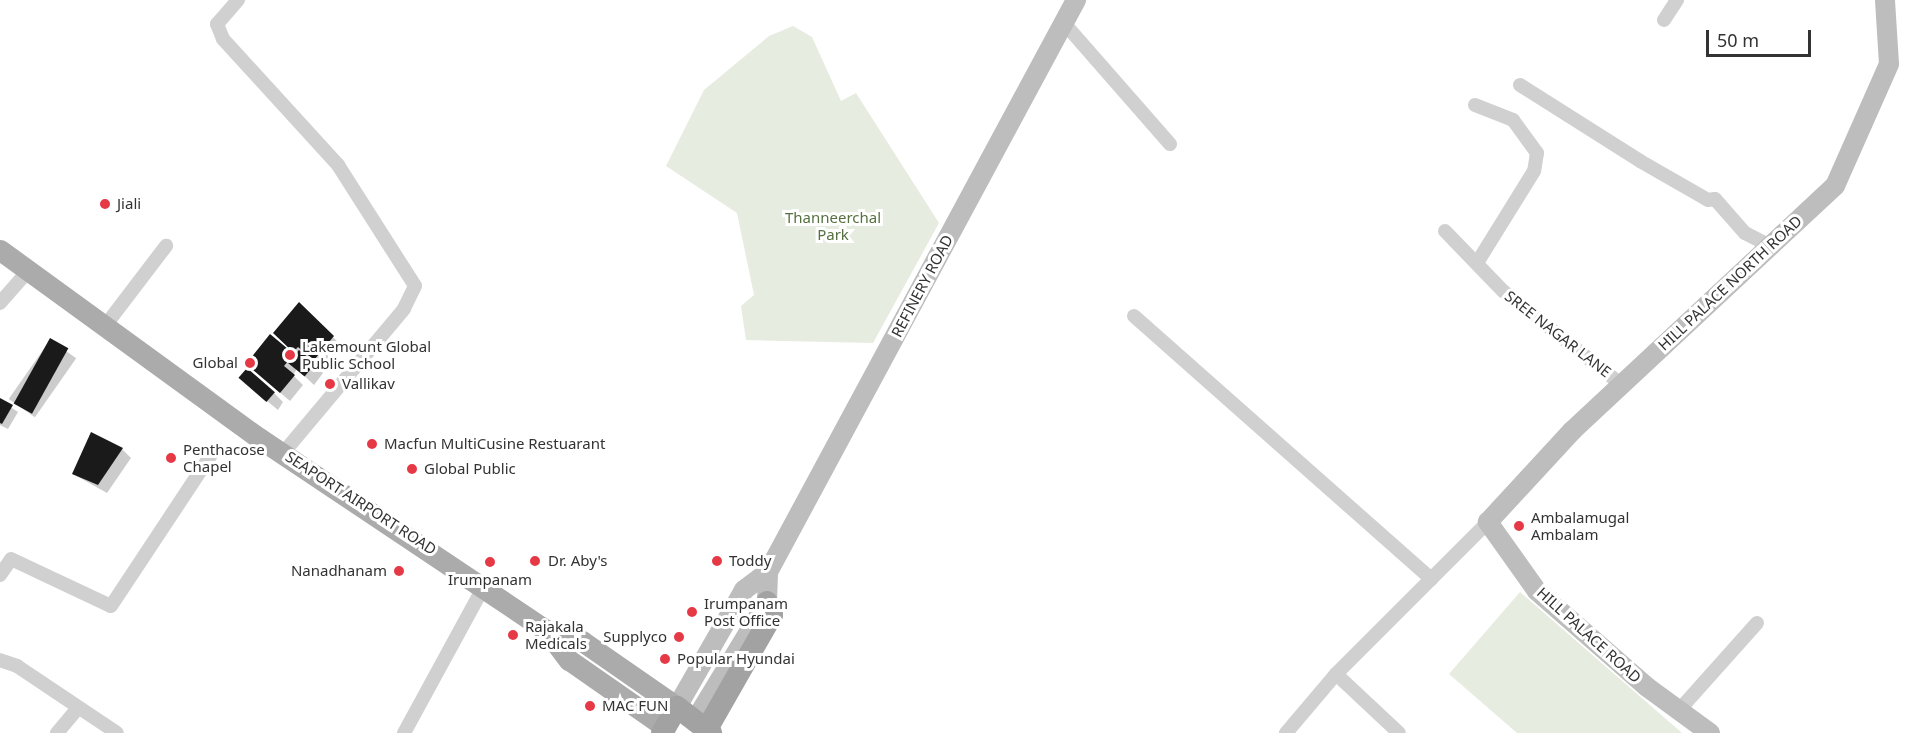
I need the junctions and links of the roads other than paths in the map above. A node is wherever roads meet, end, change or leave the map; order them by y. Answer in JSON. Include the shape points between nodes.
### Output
{"nodes":[{"id":1,"x":238,"y":0,"type":"edge"},
{"id":2,"x":1076,"y":0,"type":"edge"},
{"id":3,"x":1677,"y":0,"type":"edge"},
{"id":4,"x":1885,"y":0,"type":"edge"},
{"id":5,"x":1664,"y":20,"type":"dead end"},
{"id":6,"x":1064,"y":22,"type":"junction"},
{"id":7,"x":1520,"y":86,"type":"dead end"},
{"id":8,"x":1476,"y":105,"type":"dead end"},
{"id":9,"x":1170,"y":144,"type":"dead end"},
{"id":10,"x":1445,"y":231,"type":"dead end"},
{"id":11,"x":166,"y":246,"type":"dead end"},
{"id":12,"x":1770,"y":246,"type":"junction"},
{"id":13,"x":0,"y":250,"type":"edge"},
{"id":14,"x":1477,"y":262,"type":"junction"},
{"id":15,"x":28,"y":271,"type":"junction"},
{"id":16,"x":0,"y":303,"type":"edge"},
{"id":17,"x":1134,"y":316,"type":"dead end"},
{"id":18,"x":105,"y":326,"type":"junction"},
{"id":19,"x":1622,"y":385,"type":"junction"},
{"id":20,"x":215,"y":449,"type":"dead end"},
{"id":21,"x":283,"y":453,"type":"junction"},
{"id":22,"x":1488,"y":522,"type":"junction"},
{"id":23,"x":768,"y":572,"type":"junction"},
{"id":24,"x":0,"y":575,"type":"edge"},
{"id":25,"x":1431,"y":579,"type":"junction"},
{"id":26,"x":483,"y":588,"type":"junction"},
{"id":27,"x":767,"y":602,"type":"joint"},
{"id":28,"x":1757,"y":623,"type":"dead end"},
{"id":29,"x":546,"y":630,"type":"junction"},
{"id":30,"x":0,"y":660,"type":"edge"},
{"id":31,"x":1336,"y":674,"type":"junction"},
{"id":32,"x":1680,"y":708,"type":"junction"},
{"id":33,"x":76,"y":710,"type":"junction"},
{"id":34,"x":694,"y":719,"type":"edge"},
{"id":35,"x":660,"y":729,"type":"edge"},
{"id":36,"x":57,"y":733,"type":"edge"},
{"id":37,"x":117,"y":733,"type":"edge"},
{"id":38,"x":404,"y":733,"type":"edge"},
{"id":39,"x":1286,"y":733,"type":"edge"},
{"id":40,"x":1399,"y":733,"type":"edge"},
{"id":41,"x":1710,"y":733,"type":"edge"}],
"edges":[{"from":1,"to":21,"type":"street","via":[[217,24],[224,39],[338,165],[415,286],[404,309]]},
{"from":2,"to":6,"type":"main road","name":"REFINERY ROAD"},
{"from":3,"to":5,"type":"street"},
{"from":4,"to":12,"type":"main road","name":"HILL PALACE NORTH ROAD","via":[[1889,64],[1835,186]]},
{"from":6,"to":9,"type":"street"},
{"from":6,"to":23,"type":"main road","name":"REFINERY ROAD"},
{"from":7,"to":12,"type":"street","via":[[1640,161],[1715,199],[1745,234]]},
{"from":8,"to":14,"type":"street","via":[[1513,120],[1537,153],[1534,171]]},
{"from":10,"to":14,"type":"street","name":"SREE NAGAR LANE"},
{"from":11,"to":18,"type":"street"},
{"from":12,"to":19,"type":"main road","name":"HILL PALACE NORTH ROAD"},
{"from":13,"to":15,"type":"main road","name":"SEAPORT AIRPORT ROAD"},
{"from":14,"to":19,"type":"street","name":"SREE NAGAR LANE","via":[[1503,291]]},
{"from":15,"to":16,"type":"street"},
{"from":15,"to":18,"type":"main road","name":"SEAPORT AIRPORT ROAD"},
{"from":17,"to":25,"type":"street"},
{"from":18,"to":21,"type":"main road","name":"SEAPORT AIRPORT ROAD"},
{"from":19,"to":22,"type":"main road","name":"HILL PALACE NORTH ROAD"},
{"from":20,"to":24,"type":"street","via":[[111,606],[11,559]]},
{"from":21,"to":26,"type":"main road","name":"SEAPORT AIRPORT ROAD"},
{"from":22,"to":25,"type":"street"},
{"from":22,"to":32,"type":"main road","name":"HILL PALACE ROAD","via":[[1537,591],[1647,687]]},
{"from":23,"to":27,"type":"main road","name":"REFINERY ROAD"},
{"from":23,"to":34,"type":"main road","name":"REFINERY ROAD","via":[[744,590]]},
{"from":25,"to":31,"type":"street"},
{"from":26,"to":29,"type":"main road","name":"SEAPORT AIRPORT ROAD"},
{"from":26,"to":38,"type":"street"},
{"from":27,"to":34,"type":"highway","via":[[772,615]]},
{"from":28,"to":32,"type":"street"},
{"from":29,"to":34,"type":"main road","name":"SEAPORT AIRPORT ROAD","via":[[582,641]]},
{"from":29,"to":35,"type":"main road","name":"SEAPORT AIRPORT ROAD","via":[[570,660]]},
{"from":30,"to":33,"type":"street","via":[[17,666]]},
{"from":31,"to":39,"type":"street"},
{"from":31,"to":40,"type":"street"},
{"from":32,"to":41,"type":"main road","name":"HILL PALACE ROAD"},
{"from":33,"to":36,"type":"street"},
{"from":33,"to":37,"type":"street"},
{"from":34,"to":35,"type":"highway","name":"REFINERY ROAD"}]}
